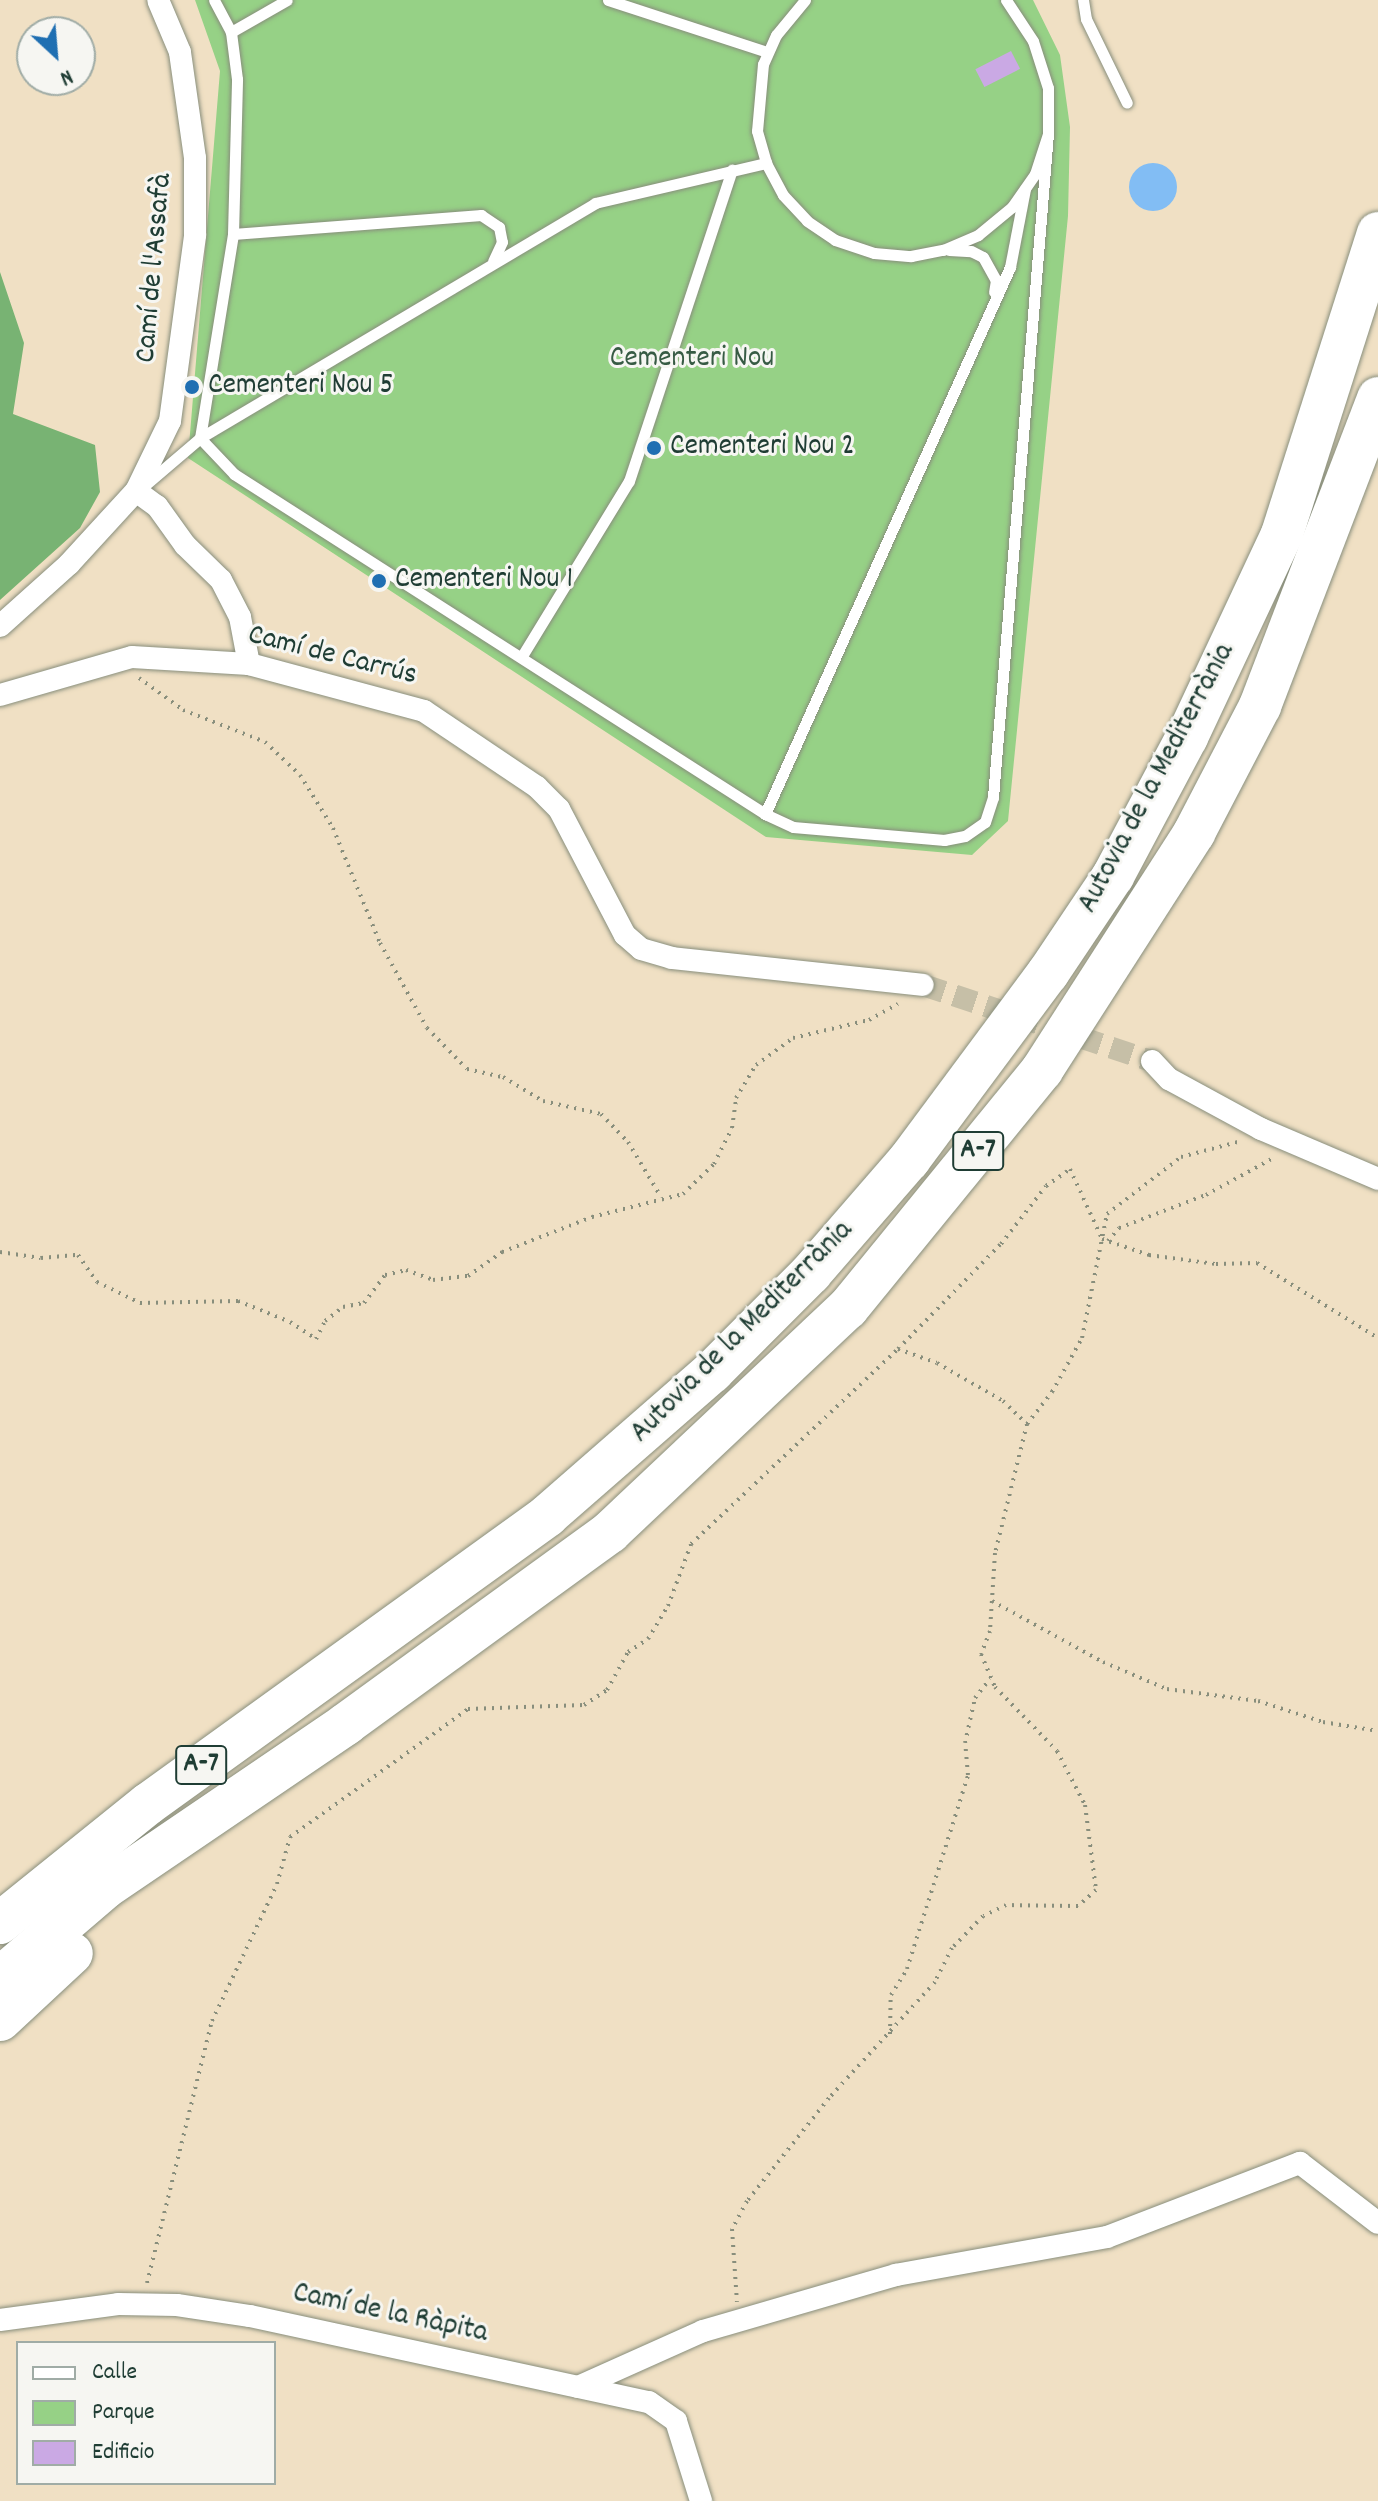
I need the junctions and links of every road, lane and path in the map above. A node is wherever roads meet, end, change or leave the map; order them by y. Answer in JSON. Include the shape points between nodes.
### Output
{"nodes":[{"id":1,"x":158,"y":0,"type":"edge"},
{"id":2,"x":214,"y":0,"type":"edge"},
{"id":3,"x":287,"y":0,"type":"edge"},
{"id":4,"x":608,"y":0,"type":"edge"},
{"id":5,"x":805,"y":0,"type":"edge"},
{"id":6,"x":1006,"y":0,"type":"edge"},
{"id":7,"x":1083,"y":0,"type":"edge"},
{"id":8,"x":231,"y":32,"type":"junction"},
{"id":9,"x":767,"y":52,"type":"junction"},
{"id":10,"x":1127,"y":103,"type":"dead end"},
{"id":11,"x":1048,"y":134,"type":"junction"},
{"id":12,"x":766,"y":163,"type":"junction"},
{"id":13,"x":732,"y":170,"type":"junction"},
{"id":14,"x":1026,"y":187,"type":"junction"},
{"id":15,"x":1378,"y":233,"type":"edge"},
{"id":16,"x":233,"y":234,"type":"junction"},
{"id":17,"x":943,"y":250,"type":"junction"},
{"id":18,"x":493,"y":262,"type":"junction"},
{"id":19,"x":985,"y":319,"type":"junction"},
{"id":20,"x":1378,"y":398,"type":"edge"},
{"id":21,"x":200,"y":438,"type":"junction"},
{"id":22,"x":136,"y":491,"type":"junction"},
{"id":23,"x":0,"y":626,"type":"edge"},
{"id":24,"x":522,"y":656,"type":"junction"},
{"id":25,"x":119,"y":661,"type":"junction"},
{"id":26,"x":249,"y":664,"type":"junction"},
{"id":27,"x":0,"y":695,"type":"edge"},
{"id":28,"x":765,"y":814,"type":"junction"},
{"id":29,"x":923,"y":985,"type":"joint"},
{"id":30,"x":1152,"y":1061,"type":"tunnel mouth"},
{"id":31,"x":1261,"y":1129,"type":"junction"},
{"id":32,"x":1294,"y":1143,"type":"junction"},
{"id":33,"x":1378,"y":1179,"type":"edge"},
{"id":34,"x":661,"y":1197,"type":"junction"},
{"id":35,"x":1102,"y":1239,"type":"junction"},
{"id":36,"x":1108,"y":1241,"type":"junction"},
{"id":37,"x":0,"y":1252,"type":"edge"},
{"id":38,"x":1378,"y":1338,"type":"edge"},
{"id":39,"x":898,"y":1349,"type":"junction"},
{"id":40,"x":1027,"y":1424,"type":"junction"},
{"id":41,"x":992,"y":1601,"type":"junction"},
{"id":42,"x":991,"y":1678,"type":"junction"},
{"id":43,"x":346,"y":1724,"type":"junction"},
{"id":44,"x":1378,"y":1731,"type":"edge"},
{"id":45,"x":0,"y":1923,"type":"edge"},
{"id":46,"x":0,"y":1978,"type":"edge"},
{"id":47,"x":0,"y":2020,"type":"edge"},
{"id":48,"x":890,"y":2036,"type":"junction"},
{"id":49,"x":1378,"y":2223,"type":"edge"},
{"id":50,"x":138,"y":2304,"type":"junction"},
{"id":51,"x":0,"y":2320,"type":"edge"},
{"id":52,"x":740,"y":2320,"type":"junction"},
{"id":53,"x":578,"y":2387,"type":"junction"},
{"id":54,"x":701,"y":2501,"type":"edge"}],
"edges":[{"from":1,"to":22,"type":"street","name":"Camí de l'Assafà","via":[[180,52],[195,158],[195,235],[170,421]]},
{"from":2,"to":8,"type":"lane"},
{"from":3,"to":8,"type":"lane"},
{"from":4,"to":9,"type":"lane"},
{"from":5,"to":9,"type":"lane"},
{"from":6,"to":11,"type":"lane","via":[[1033,41],[1048,88]]},
{"from":7,"to":10,"type":"lane","via":[[1086,19]]},
{"from":8,"to":16,"type":"lane","via":[[237,79]]},
{"from":9,"to":12,"type":"lane","via":[[756,95],[757,131]]},
{"from":11,"to":14,"type":"lane"},
{"from":11,"to":28,"type":"lane","via":[[993,797],[985,822],[965,836],[944,840],[793,827]]},
{"from":12,"to":13,"type":"lane"},
{"from":12,"to":17,"type":"lane","via":[[783,195],[835,240],[874,253]]},
{"from":13,"to":18,"type":"lane","via":[[595,203]]},
{"from":13,"to":24,"type":"lane","via":[[629,481]]},
{"from":14,"to":17,"type":"lane","via":[[1012,207],[978,235]]},
{"from":14,"to":19,"type":"lane","via":[[1010,267]]},
{"from":15,"to":45,"type":"highway","name":"Autovia de la Mediterrània","number":"A-7","via":[[1282,534],[1187,737],[1113,876],[909,1160],[811,1273],[712,1372],[559,1505],[160,1795]]},
{"from":16,"to":18,"type":"lane","via":[[481,215],[499,227],[502,242]]},
{"from":16,"to":21,"type":"lane"},
{"from":17,"to":19,"type":"lane","via":[[971,251],[991,267],[996,280]]},
{"from":18,"to":21,"type":"lane"},
{"from":19,"to":28,"type":"lane"},
{"from":20,"to":43,"type":"highway","name":"Autovia de la Mediterrània","number":"A-7","via":[[1260,706],[1194,833],[1042,1070],[848,1308],[715,1438],[610,1532]]},
{"from":21,"to":22,"type":"lane"},
{"from":21,"to":24,"type":"lane","via":[[234,474]]},
{"from":22,"to":23,"type":"street","name":"Camí de l'Assafà","via":[[69,564]]},
{"from":22,"to":26,"type":"street","via":[[157,506],[185,545],[221,580],[240,617]]},
{"from":24,"to":28,"type":"lane"},
{"from":25,"to":26,"type":"street","name":"Camí de Carrús","via":[[132,657]]},
{"from":25,"to":27,"type":"street","name":"Camí de Carrús"},
{"from":25,"to":34,"type":"path","via":[[183,710],[265,742],[300,775],[333,828],[380,943],[427,1028],[467,1069],[503,1077],[543,1101],[601,1114],[628,1142]]},
{"from":26,"to":29,"type":"street","name":"Camí de Carrús","via":[[424,711],[537,787],[559,809],[625,935],[641,949],[672,958]]},
{"from":29,"to":34,"type":"path","via":[[869,1020],[793,1038],[756,1065],[736,1098],[732,1128],[714,1164],[683,1194]]},
{"from":30,"to":31,"type":"street","via":[[1169,1079]]},
{"from":31,"to":32,"type":"street"},
{"from":31,"to":35,"type":"path","via":[[1217,1150],[1181,1157],[1158,1171],[1107,1214]]},
{"from":32,"to":33,"type":"street"},
{"from":32,"to":36,"type":"path","via":[[1206,1195],[1119,1228]]},
{"from":34,"to":37,"type":"path","via":[[502,1252],[468,1276],[433,1280],[406,1270],[385,1275],[364,1303],[343,1307],[325,1321],[316,1339],[238,1301],[140,1303],[97,1282],[78,1255],[41,1258]]},
{"from":35,"to":36,"type":"path"},
{"from":35,"to":39,"type":"path","via":[[1070,1169],[1046,1186],[1001,1244]]},
{"from":35,"to":40,"type":"path","via":[[1082,1338]]},
{"from":36,"to":38,"type":"path","via":[[1149,1255],[1216,1264],[1257,1263]]},
{"from":39,"to":40,"type":"path","via":[[937,1363],[1003,1401]]},
{"from":39,"to":50,"type":"path","via":[[691,1544],[668,1606],[648,1639],[628,1652],[607,1690],[584,1705],[468,1709],[290,1837],[277,1884],[212,2021],[153,2269]]},
{"from":40,"to":41,"type":"path","via":[[995,1553]]},
{"from":41,"to":42,"type":"path","via":[[990,1631],[981,1654]]},
{"from":41,"to":44,"type":"path","via":[[1103,1662],[1167,1689],[1258,1701],[1323,1722]]},
{"from":42,"to":48,"type":"path","via":[[975,1698],[965,1743],[968,1775],[907,1969],[891,1995]]},
{"from":42,"to":48,"type":"path","via":[[1057,1751],[1085,1805],[1096,1890],[1078,1906],[1006,1905],[983,1916],[952,1948],[935,1982]]},
{"from":43,"to":46,"type":"highway","name":"Autovia de la Mediterrània","number":"A-7","via":[[105,1888]]},
{"from":43,"to":47,"type":"highway","via":[[129,1900]]},
{"from":48,"to":52,"type":"path","via":[[829,2098],[732,2229]]},
{"from":49,"to":52,"type":"street","via":[[1300,2163],[1107,2237],[896,2275]]},
{"from":50,"to":51,"type":"street","name":"Camí de la Ràpita"},
{"from":50,"to":53,"type":"street","name":"Camí de la Ràpita","via":[[250,2316]]},
{"from":52,"to":53,"type":"street"},
{"from":53,"to":54,"type":"street","name":"Camí de la Ràpita","via":[[649,2402],[676,2421]]}]}
